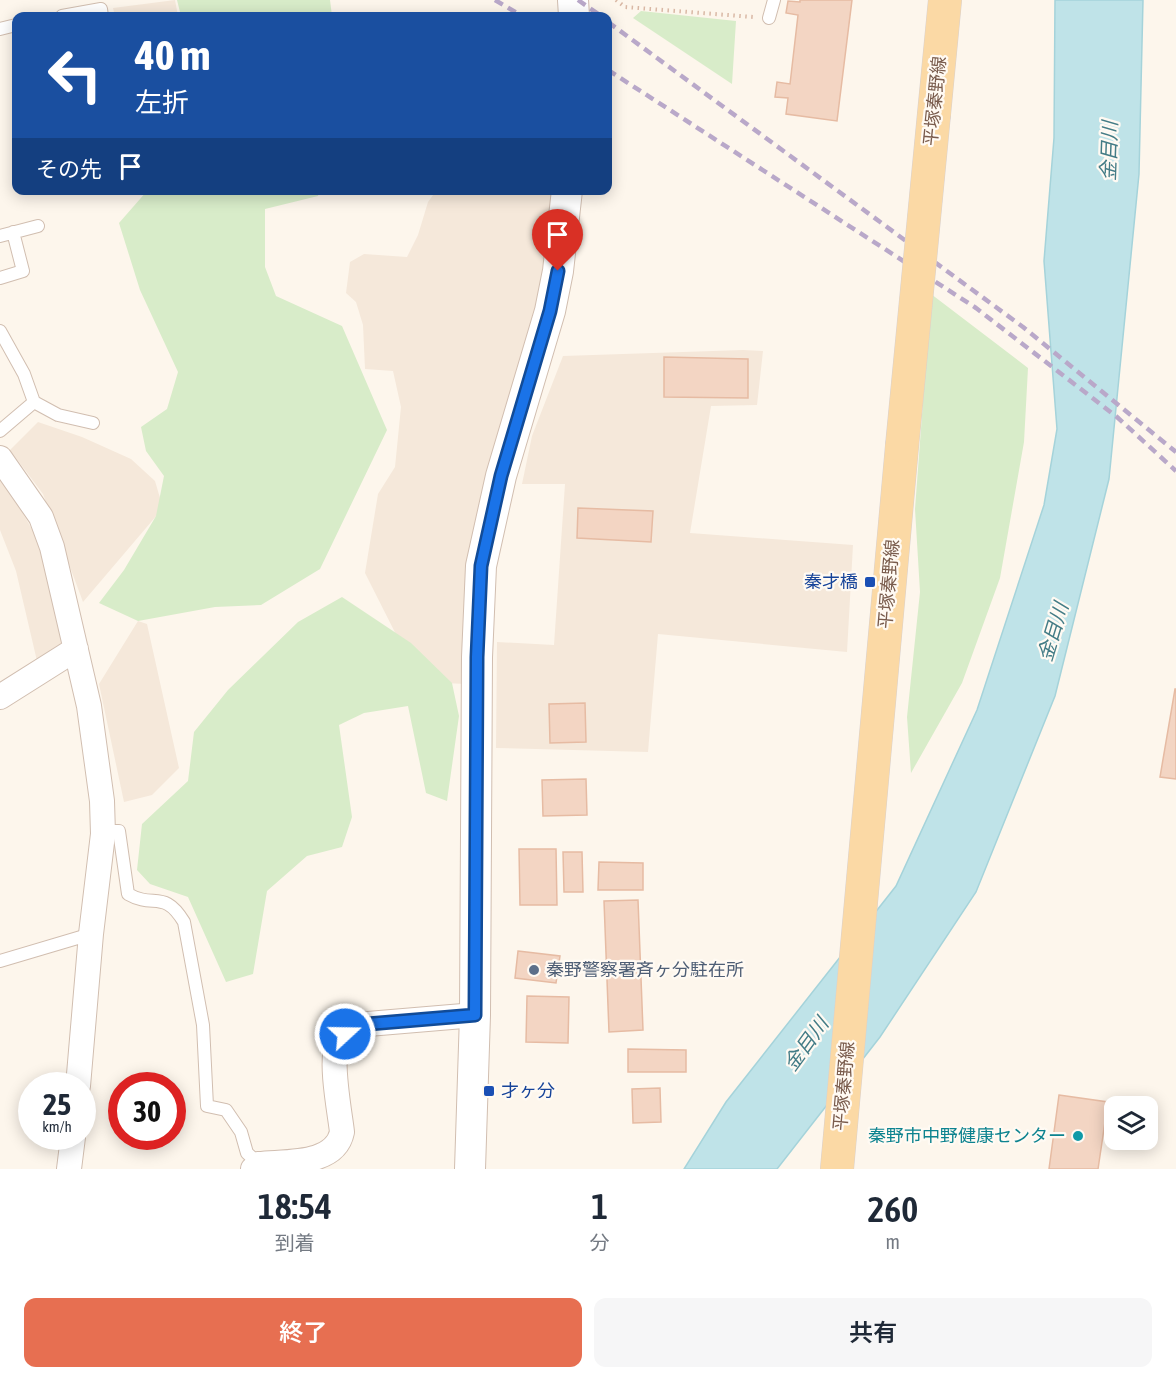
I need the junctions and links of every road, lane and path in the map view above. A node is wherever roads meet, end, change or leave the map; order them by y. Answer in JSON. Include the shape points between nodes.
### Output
{"nodes":[{"id":1,"x":616,"y":0,"type":"edge"},
{"id":2,"x":774,"y":0,"type":"edge"},
{"id":3,"x":945,"y":0,"type":"edge"},
{"id":4,"x":84,"y":12,"type":"edge"},
{"id":5,"x":101,"y":12,"type":"edge"},
{"id":6,"x":769,"y":18,"type":"joint"},
{"id":7,"x":566,"y":195,"type":"edge"},
{"id":8,"x":38,"y":226,"type":"dead end"},
{"id":9,"x":13,"y":232,"type":"junction"},
{"id":10,"x":0,"y":236,"type":"edge"},
{"id":11,"x":0,"y":278,"type":"edge"},
{"id":12,"x":0,"y":331,"type":"edge"},
{"id":13,"x":34,"y":402,"type":"junction"},
{"id":14,"x":93,"y":423,"type":"dead end"},
{"id":15,"x":0,"y":431,"type":"edge"},
{"id":16,"x":0,"y":458,"type":"edge"},
{"id":17,"x":76,"y":649,"type":"junction"},
{"id":18,"x":0,"y":697,"type":"edge"},
{"id":19,"x":103,"y":831,"type":"junction"},
{"id":20,"x":91,"y":934,"type":"junction"},
{"id":21,"x":0,"y":961,"type":"edge"},
{"id":22,"x":475,"y":1015,"type":"junction"},
{"id":23,"x":79,"y":1072,"type":"edge"},
{"id":24,"x":71,"y":1150,"type":"edge"},
{"id":25,"x":837,"y":1164,"type":"edge"},
{"id":26,"x":256,"y":1167,"type":"edge"},
{"id":27,"x":69,"y":1169,"type":"edge"},
{"id":28,"x":470,"y":1169,"type":"edge"}],
"edges":[{"from":1,"to":6,"type":"path","via":[[625,7]]},
{"from":2,"to":6,"type":"lane"},
{"from":3,"to":25,"type":"main road","name":"平塚秦野線","bridge":true},
{"from":4,"to":5,"type":"lane"},
{"from":7,"to":22,"type":"street","via":[[550,311],[501,476],[481,566]]},
{"from":8,"to":9,"type":"lane"},
{"from":9,"to":10,"type":"lane"},
{"from":9,"to":11,"type":"lane","via":[[23,272]]},
{"from":12,"to":13,"type":"lane","via":[[24,374]]},
{"from":13,"to":14,"type":"lane","via":[[58,415]]},
{"from":13,"to":15,"type":"lane"},
{"from":16,"to":17,"type":"street","via":[[41,517]]},
{"from":17,"to":18,"type":"street"},
{"from":17,"to":19,"type":"street","via":[[97,759]]},
{"from":19,"to":20,"type":"street"},
{"from":19,"to":26,"type":"lane","via":[[119,831],[128,894],[138,900],[165,901],[175,908],[183,922],[203,1025],[207,1106],[226,1110],[241,1132]]},
{"from":20,"to":21,"type":"lane"},
{"from":20,"to":23,"type":"street"},
{"from":22,"to":26,"type":"street","via":[[356,1025],[336,1047],[334,1060],[340,1142],[317,1158]]},
{"from":22,"to":28,"type":"street"},
{"from":24,"to":27,"type":"street"}]}
